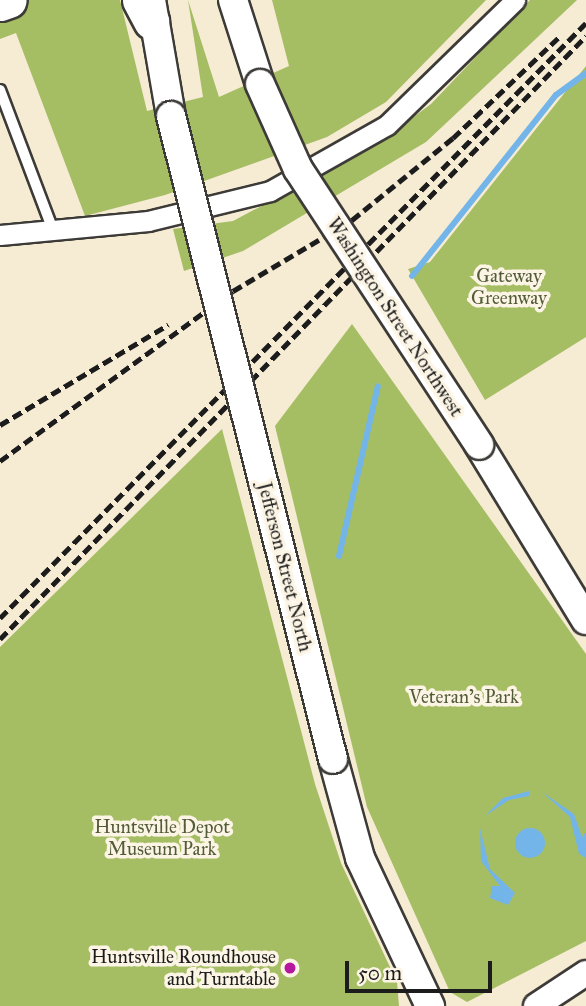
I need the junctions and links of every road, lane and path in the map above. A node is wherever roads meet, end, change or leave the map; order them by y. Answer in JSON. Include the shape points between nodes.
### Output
{"nodes":[{"id":1,"x":9,"y":0,"type":"edge"},
{"id":2,"x":233,"y":0,"type":"edge"},
{"id":3,"x":515,"y":0,"type":"edge"},
{"id":4,"x":0,"y":3,"type":"edge"},
{"id":5,"x":147,"y":7,"type":"edge"},
{"id":6,"x":0,"y":90,"type":"edge"},
{"id":7,"x":53,"y":230,"type":"junction"},
{"id":8,"x":0,"y":235,"type":"edge"},
{"id":9,"x":586,"y":620,"type":"edge"},
{"id":10,"x":586,"y":973,"type":"edge"},
{"id":11,"x":552,"y":1002,"type":"edge"},
{"id":12,"x":430,"y":1006,"type":"edge"}],
"edges":[{"from":1,"to":4,"type":"highway"},
{"from":2,"to":9,"type":"main road","name":"Washington Street Northwest","bridge":true,"via":[[260,84],[298,169],[479,445]]},
{"from":3,"to":7,"type":"street","via":[[387,125],[330,163],[215,209]]},
{"from":5,"to":12,"type":"main road","name":"Jefferson Street North","bridge":true,"via":[[360,858]]},
{"from":6,"to":7,"type":"lane"},
{"from":7,"to":8,"type":"street"},
{"from":10,"to":11,"type":"street"}]}
